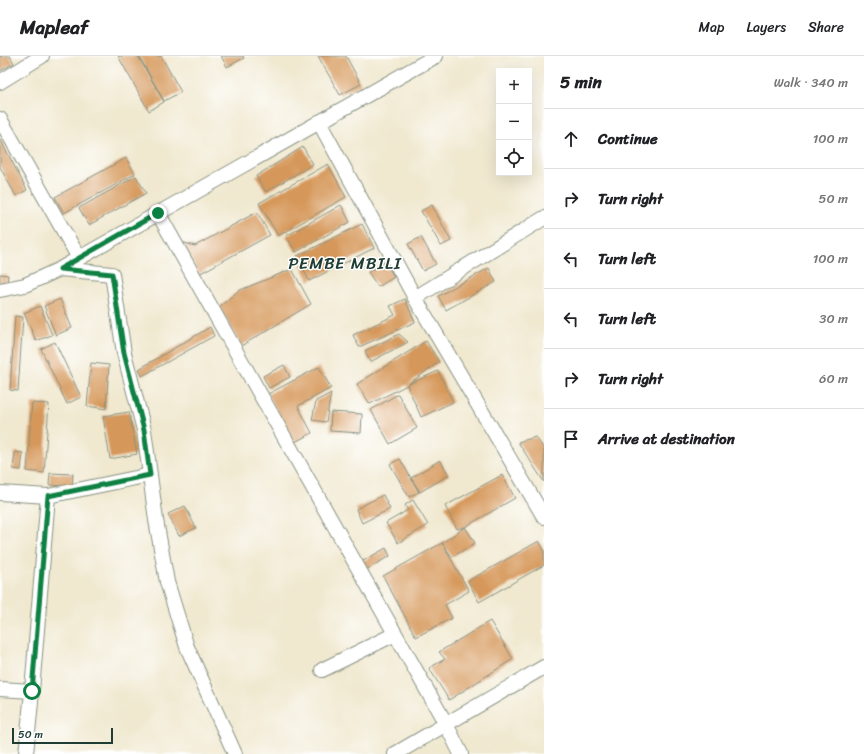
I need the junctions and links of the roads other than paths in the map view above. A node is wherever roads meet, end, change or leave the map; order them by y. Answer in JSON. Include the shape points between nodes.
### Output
{"nodes":[{"id":1,"x":42,"y":56,"type":"edge"},
{"id":2,"x":436,"y":56,"type":"edge"},
{"id":3,"x":0,"y":82,"type":"edge"},
{"id":4,"x":0,"y":119,"type":"edge"},
{"id":5,"x":320,"y":122,"type":"junction"},
{"id":6,"x":158,"y":213,"type":"junction"},
{"id":7,"x":544,"y":218,"type":"edge"},
{"id":8,"x":79,"y":258,"type":"junction"},
{"id":9,"x":60,"y":269,"type":"junction"},
{"id":10,"x":0,"y":290,"type":"edge"},
{"id":11,"x":415,"y":298,"type":"junction"},
{"id":12,"x":150,"y":475,"type":"junction"},
{"id":13,"x":0,"y":493,"type":"edge"},
{"id":14,"x":48,"y":496,"type":"junction"},
{"id":15,"x":544,"y":517,"type":"edge"},
{"id":16,"x":395,"y":634,"type":"junction"},
{"id":17,"x":544,"y":667,"type":"edge"},
{"id":18,"x":322,"y":670,"type":"dead end"},
{"id":19,"x":0,"y":689,"type":"edge"},
{"id":20,"x":32,"y":691,"type":"junction"},
{"id":21,"x":446,"y":724,"type":"junction"},
{"id":22,"x":26,"y":754,"type":"edge"},
{"id":23,"x":235,"y":754,"type":"edge"},
{"id":24,"x":395,"y":754,"type":"edge"},
{"id":25,"x":461,"y":754,"type":"edge"}],
"edges":[{"from":1,"to":3,"type":"street"},
{"from":2,"to":5,"type":"street"},
{"from":4,"to":8,"type":"street"},
{"from":5,"to":6,"type":"street"},
{"from":5,"to":11,"type":"street"},
{"from":6,"to":8,"type":"street"},
{"from":6,"to":16,"type":"street"},
{"from":7,"to":11,"type":"street"},
{"from":8,"to":9,"type":"street"},
{"from":9,"to":10,"type":"street","via":[[25,285]]},
{"from":9,"to":12,"type":"street","via":[[112,274],[124,353],[144,430]]},
{"from":11,"to":15,"type":"street"},
{"from":12,"to":14,"type":"street"},
{"from":12,"to":23,"type":"street","via":[[167,582],[180,625],[187,647]]},
{"from":13,"to":14,"type":"street"},
{"from":14,"to":20,"type":"street"},
{"from":16,"to":18,"type":"street"},
{"from":16,"to":21,"type":"street"},
{"from":17,"to":21,"type":"street"},
{"from":19,"to":20,"type":"street"},
{"from":20,"to":22,"type":"street"},
{"from":21,"to":24,"type":"street"},
{"from":21,"to":25,"type":"street"}]}
